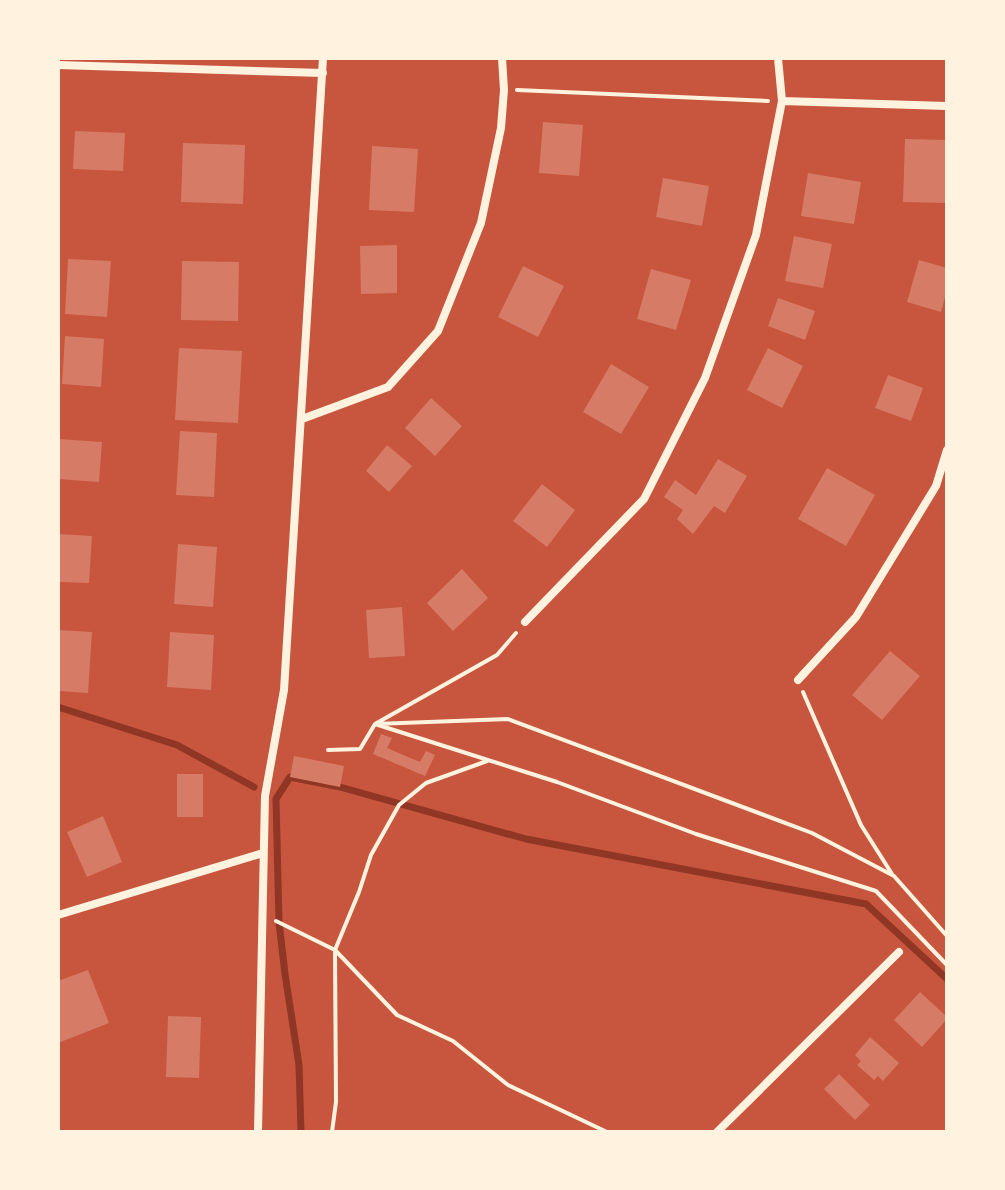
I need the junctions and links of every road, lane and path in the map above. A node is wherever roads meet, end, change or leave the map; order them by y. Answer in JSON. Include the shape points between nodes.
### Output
{"nodes":[{"id":1,"x":323,"y":58,"type":"edge"},
{"id":2,"x":502,"y":58,"type":"edge"},
{"id":3,"x":778,"y":58,"type":"edge"},
{"id":4,"x":58,"y":65,"type":"edge"},
{"id":5,"x":323,"y":73,"type":"junction"},
{"id":6,"x":504,"y":90,"type":"junction"},
{"id":7,"x":782,"y":101,"type":"junction"},
{"id":8,"x":947,"y":106,"type":"edge"},
{"id":9,"x":302,"y":419,"type":"junction"},
{"id":10,"x":947,"y":450,"type":"edge"},
{"id":11,"x":525,"y":622,"type":"joint"},
{"id":12,"x":798,"y":680,"type":"joint"},
{"id":13,"x":375,"y":724,"type":"junction"},
{"id":14,"x":328,"y":750,"type":"dead end"},
{"id":15,"x":489,"y":760,"type":"junction"},
{"id":16,"x":263,"y":853,"type":"junction"},
{"id":17,"x":894,"y":876,"type":"junction"},
{"id":18,"x":58,"y":915,"type":"edge"},
{"id":19,"x":262,"y":917,"type":"junction"},
{"id":20,"x":947,"y":936,"type":"edge"},
{"id":21,"x":335,"y":950,"type":"junction"},
{"id":22,"x":899,"y":952,"type":"dead end"},
{"id":23,"x":947,"y":965,"type":"edge"},
{"id":24,"x":258,"y":1132,"type":"edge"},
{"id":25,"x":332,"y":1132,"type":"edge"},
{"id":26,"x":607,"y":1132,"type":"edge"},
{"id":27,"x":717,"y":1132,"type":"edge"}],
"edges":[{"from":1,"to":5,"type":"street"},
{"from":2,"to":6,"type":"street"},
{"from":3,"to":7,"type":"street"},
{"from":4,"to":5,"type":"street"},
{"from":5,"to":9,"type":"street"},
{"from":6,"to":7,"type":"path"},
{"from":6,"to":9,"type":"street","via":[[481,223],[438,331],[388,387]]},
{"from":7,"to":8,"type":"street"},
{"from":7,"to":11,"type":"street","via":[[756,235],[705,378],[644,499]]},
{"from":9,"to":16,"type":"street","via":[[284,690],[265,796]]},
{"from":10,"to":12,"type":"street","via":[[936,486],[856,617]]},
{"from":11,"to":13,"type":"path","via":[[497,655]]},
{"from":12,"to":17,"type":"path","via":[[861,825]]},
{"from":13,"to":14,"type":"path","via":[[360,749]]},
{"from":13,"to":15,"type":"path"},
{"from":13,"to":17,"type":"path","via":[[508,719],[812,833]]},
{"from":15,"to":21,"type":"path","via":[[426,783],[399,805],[371,855]]},
{"from":15,"to":23,"type":"path","via":[[876,891]]},
{"from":16,"to":18,"type":"street"},
{"from":16,"to":19,"type":"street"},
{"from":17,"to":20,"type":"path"},
{"from":19,"to":21,"type":"path"},
{"from":19,"to":24,"type":"street"},
{"from":21,"to":25,"type":"path"},
{"from":21,"to":26,"type":"path","via":[[397,1015],[453,1041],[508,1085]]},
{"from":22,"to":27,"type":"street"}]}
